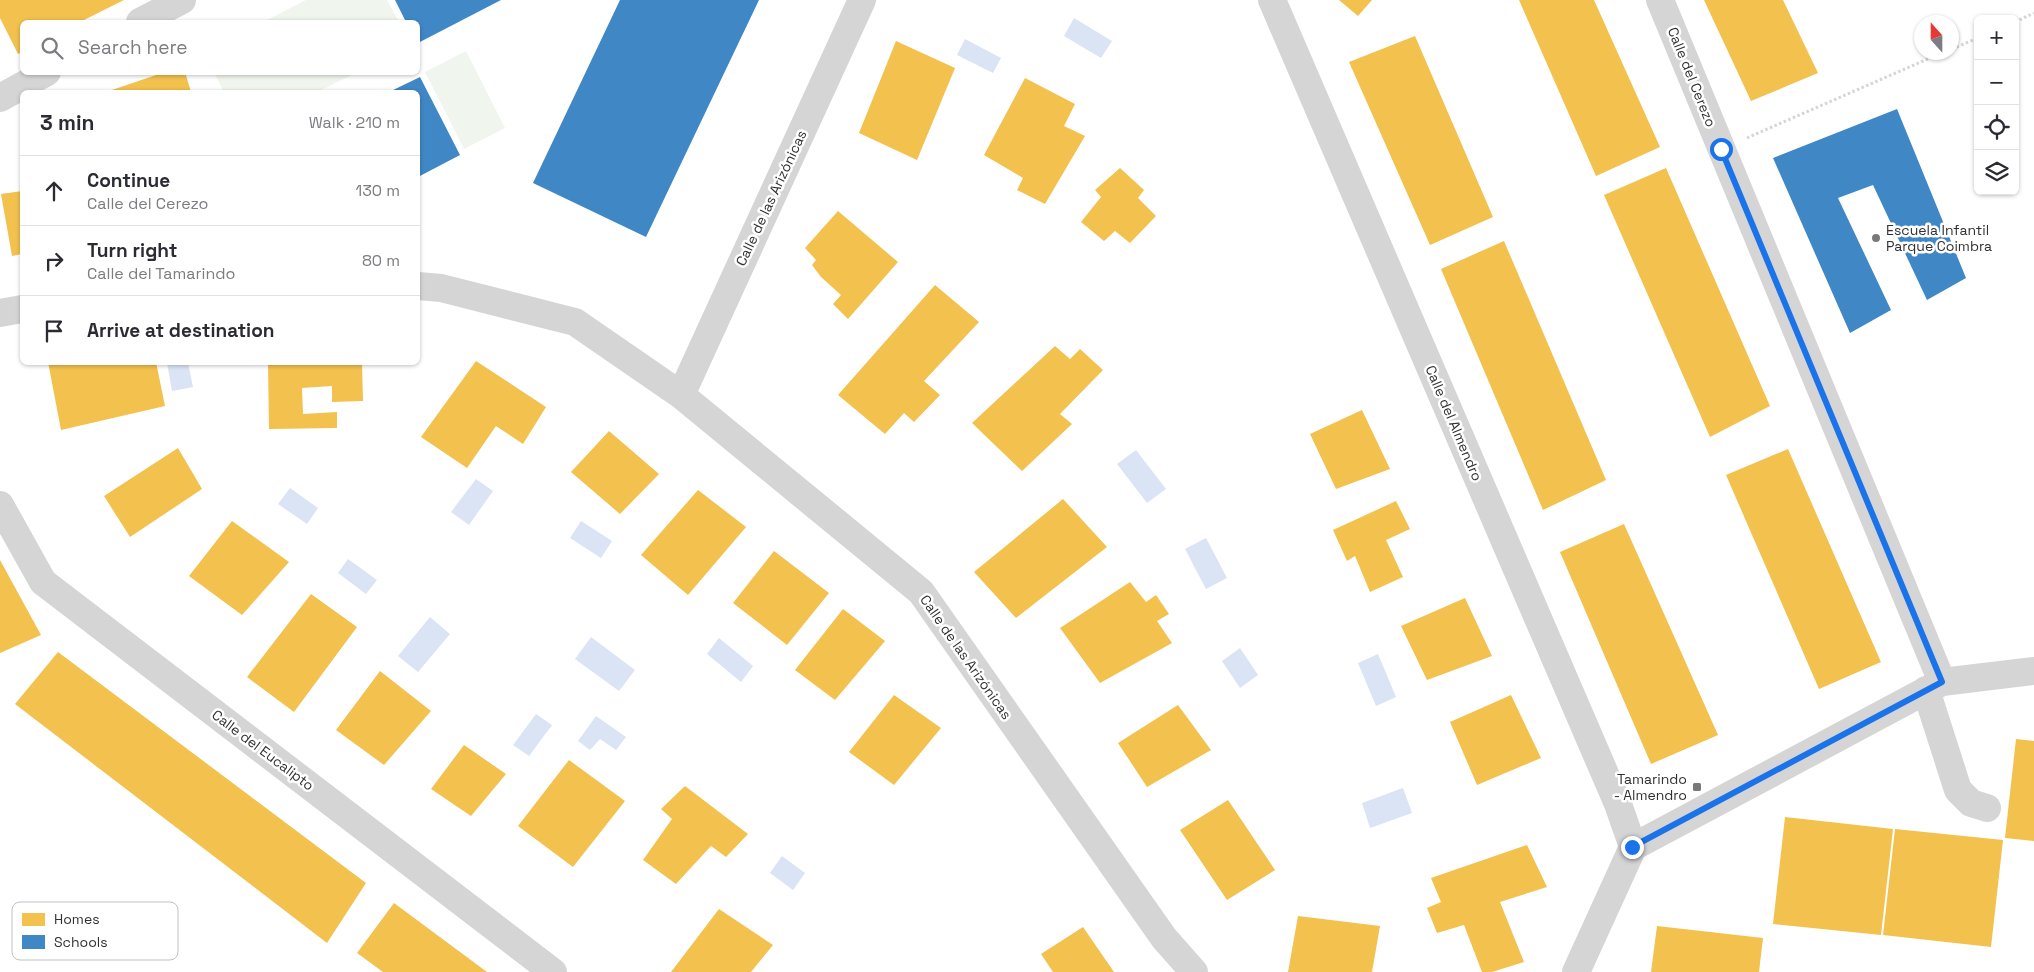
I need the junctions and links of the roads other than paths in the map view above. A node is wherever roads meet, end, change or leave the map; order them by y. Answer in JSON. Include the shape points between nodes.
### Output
{"nodes":[{"id":1,"x":182,"y":0,"type":"edge"},
{"id":2,"x":862,"y":0,"type":"edge"},
{"id":3,"x":1272,"y":0,"type":"edge"},
{"id":4,"x":1660,"y":0,"type":"edge"},
{"id":5,"x":144,"y":20,"type":"edge"},
{"id":6,"x":42,"y":75,"type":"edge"},
{"id":7,"x":0,"y":98,"type":"edge"},
{"id":8,"x":420,"y":286,"type":"edge"},
{"id":9,"x":20,"y":309,"type":"edge"},
{"id":10,"x":0,"y":313,"type":"edge"},
{"id":11,"x":681,"y":396,"type":"junction"},
{"id":12,"x":0,"y":506,"type":"edge"},
{"id":13,"x":2034,"y":671,"type":"edge"},
{"id":14,"x":1934,"y":686,"type":"junction"},
{"id":15,"x":1987,"y":808,"type":"dead end"},
{"id":16,"x":1632,"y":847,"type":"junction"},
{"id":17,"x":554,"y":972,"type":"edge"},
{"id":18,"x":1194,"y":972,"type":"edge"},
{"id":19,"x":1576,"y":972,"type":"edge"}],
"edges":[{"from":1,"to":5,"type":"street"},
{"from":2,"to":11,"type":"street","name":"Calle de las Arizónicas"},
{"from":3,"to":16,"type":"street","name":"Calle del Almendro","via":[[1614,795]]},
{"from":4,"to":14,"type":"street","name":"Calle del Cerezo"},
{"from":6,"to":7,"type":"street"},
{"from":8,"to":11,"type":"street","name":"Calle de las Arizónicas","via":[[441,288],[576,322]]},
{"from":9,"to":10,"type":"street"},
{"from":11,"to":18,"type":"street","name":"Calle de las Arizónicas","via":[[921,592],[1164,938]]},
{"from":12,"to":17,"type":"street","name":"Calle del Eucalipto","via":[[43,582]]},
{"from":13,"to":14,"type":"street"},
{"from":14,"to":15,"type":"street","name":"Calle del Cerezo","via":[[1958,790],[1971,803]]},
{"from":14,"to":16,"type":"street"},
{"from":16,"to":19,"type":"street"}]}
